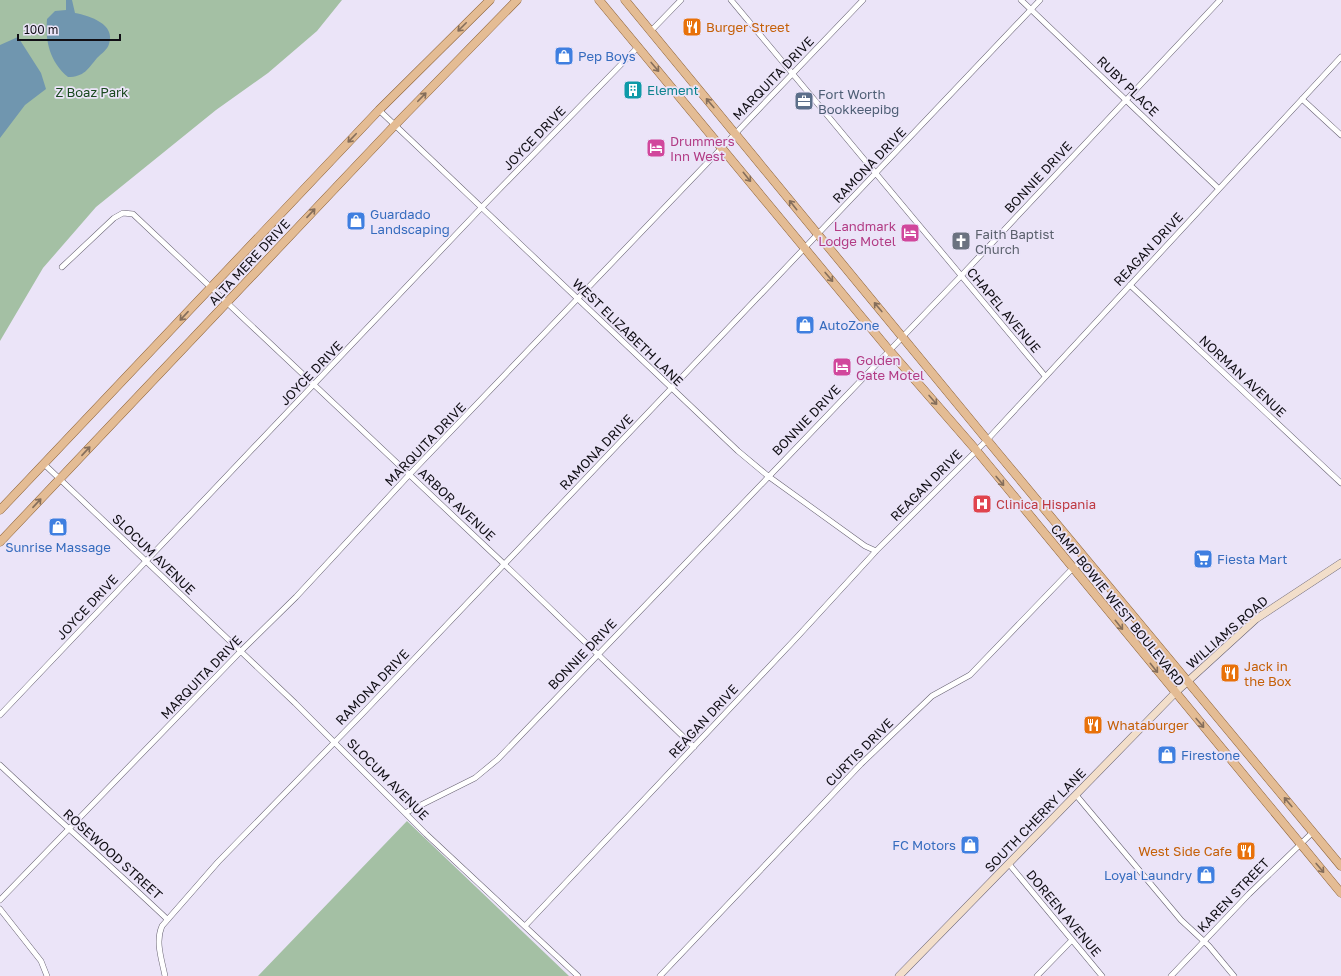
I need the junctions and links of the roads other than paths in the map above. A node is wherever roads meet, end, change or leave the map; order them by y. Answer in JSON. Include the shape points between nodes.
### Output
{"nodes":[{"id":1,"x":490,"y":0,"type":"edge"},
{"id":2,"x":517,"y":0,"type":"edge"},
{"id":3,"x":521,"y":0,"type":"edge"},
{"id":4,"x":598,"y":0,"type":"edge"},
{"id":5,"x":626,"y":0,"type":"edge"},
{"id":6,"x":680,"y":0,"type":"edge"},
{"id":7,"x":731,"y":0,"type":"edge"},
{"id":8,"x":863,"y":0,"type":"edge"},
{"id":9,"x":1021,"y":0,"type":"edge"},
{"id":10,"x":1040,"y":0,"type":"edge"},
{"id":11,"x":1220,"y":0,"type":"edge"},
{"id":12,"x":510,"y":7,"type":"junction"},
{"id":13,"x":1031,"y":10,"type":"junction"},
{"id":14,"x":650,"y":32,"type":"junction"},
{"id":15,"x":638,"y":47,"type":"junction"},
{"id":16,"x":1341,"y":57,"type":"edge"},
{"id":17,"x":793,"y":74,"type":"junction"},
{"id":18,"x":1125,"y":99,"type":"junction"},
{"id":19,"x":1302,"y":99,"type":"junction"},
{"id":20,"x":379,"y":110,"type":"junction"},
{"id":21,"x":394,"y":125,"type":"junction"},
{"id":22,"x":735,"y":133,"type":"junction"},
{"id":23,"x":1341,"y":135,"type":"edge"},
{"id":24,"x":722,"y":147,"type":"junction"},
{"id":25,"x":876,"y":173,"type":"junction"},
{"id":26,"x":1219,"y":189,"type":"junction"},
{"id":27,"x":482,"y":207,"type":"junction"},
{"id":28,"x":818,"y":235,"type":"junction"},
{"id":29,"x":805,"y":248,"type":"junction"},
{"id":30,"x":62,"y":267,"type":"dead end"},
{"id":31,"x":961,"y":276,"type":"junction"},
{"id":32,"x":1130,"y":285,"type":"junction"},
{"id":33,"x":211,"y":288,"type":"junction"},
{"id":34,"x":578,"y":299,"type":"junction"},
{"id":35,"x":226,"y":303,"type":"junction"},
{"id":36,"x":903,"y":337,"type":"junction"},
{"id":37,"x":889,"y":350,"type":"junction"},
{"id":38,"x":1045,"y":376,"type":"junction"},
{"id":39,"x":314,"y":386,"type":"junction"},
{"id":40,"x":671,"y":388,"type":"junction"},
{"id":41,"x":987,"y":440,"type":"junction"},
{"id":42,"x":976,"y":450,"type":"junction"},
{"id":43,"x":44,"y":464,"type":"junction"},
{"id":44,"x":410,"y":475,"type":"junction"},
{"id":45,"x":768,"y":476,"type":"junction"},
{"id":46,"x":60,"y":479,"type":"junction"},
{"id":47,"x":1341,"y":483,"type":"edge"},
{"id":48,"x":0,"y":510,"type":"edge"},
{"id":49,"x":0,"y":542,"type":"edge"},
{"id":50,"x":876,"y":551,"type":"junction"},
{"id":51,"x":1086,"y":559,"type":"junction"},
{"id":52,"x":146,"y":561,"type":"junction"},
{"id":53,"x":503,"y":563,"type":"junction"},
{"id":54,"x":1341,"y":564,"type":"edge"},
{"id":55,"x":1072,"y":568,"type":"junction"},
{"id":56,"x":240,"y":652,"type":"junction"},
{"id":57,"x":598,"y":654,"type":"junction"},
{"id":58,"x":1189,"y":681,"type":"junction"},
{"id":59,"x":1175,"y":693,"type":"junction"},
{"id":60,"x":0,"y":715,"type":"edge"},
{"id":61,"x":335,"y":742,"type":"junction"},
{"id":62,"x":694,"y":747,"type":"junction"},
{"id":63,"x":0,"y":765,"type":"edge"},
{"id":64,"x":1076,"y":795,"type":"junction"},
{"id":65,"x":405,"y":813,"type":"junction"},
{"id":66,"x":69,"y":828,"type":"junction"},
{"id":67,"x":1313,"y":832,"type":"junction"},
{"id":68,"x":1300,"y":844,"type":"junction"},
{"id":69,"x":1009,"y":864,"type":"junction"},
{"id":70,"x":1341,"y":866,"type":"edge"},
{"id":71,"x":1341,"y":893,"type":"edge"},
{"id":72,"x":0,"y":900,"type":"edge"},
{"id":73,"x":0,"y":909,"type":"edge"},
{"id":74,"x":167,"y":919,"type":"junction"},
{"id":75,"x":524,"y":926,"type":"junction"},
{"id":76,"x":1072,"y":940,"type":"junction"},
{"id":77,"x":1203,"y":941,"type":"junction"},
{"id":78,"x":47,"y":976,"type":"edge"},
{"id":79,"x":165,"y":976,"type":"edge"},
{"id":80,"x":578,"y":976,"type":"edge"},
{"id":81,"x":660,"y":976,"type":"edge"},
{"id":82,"x":900,"y":976,"type":"edge"},
{"id":83,"x":1037,"y":976,"type":"edge"},
{"id":84,"x":1102,"y":976,"type":"edge"},
{"id":85,"x":1171,"y":976,"type":"edge"},
{"id":86,"x":1234,"y":976,"type":"edge"}],
"edges":[{"from":1,"to":20,"type":"main road","name":"ALTA MERE DRIVE","one_way":true},
{"from":2,"to":12,"type":"main road","name":"ALTA MERE DRIVE"},
{"from":3,"to":12,"type":"main road"},
{"from":4,"to":15,"type":"main road","name":"CAMP BOWIE WEST BOULEVARD"},
{"from":5,"to":14,"type":"main road","name":"CAMP BOWIE WEST BOULEVARD"},
{"from":6,"to":14,"type":"street"},
{"from":7,"to":17,"type":"street","name":"CHAPEL AVENUE"},
{"from":8,"to":17,"type":"street","name":"MARQUITA DRIVE"},
{"from":9,"to":13,"type":"street","name":"RUBY PLACE"},
{"from":10,"to":13,"type":"street","name":"RAMONA DRIVE"},
{"from":11,"to":18,"type":"street","name":"BONNIE DRIVE"},
{"from":21,"to":12,"type":"main road","name":"ALTA MERE DRIVE","one_way":true},
{"from":13,"to":18,"type":"street","name":"RUBY PLACE"},
{"from":13,"to":25,"type":"street","name":"RAMONA DRIVE"},
{"from":22,"to":14,"type":"main road","name":"CAMP BOWIE WEST BOULEVARD","one_way":true},
{"from":15,"to":24,"type":"main road","name":"CAMP BOWIE WEST BOULEVARD","one_way":true},
{"from":15,"to":27,"type":"street","name":"JOYCE DRIVE"},
{"from":16,"to":19,"type":"street","name":"REAGAN DRIVE"},
{"from":17,"to":22,"type":"street","name":"MARQUITA DRIVE"},
{"from":17,"to":25,"type":"street","name":"CHAPEL AVENUE"},
{"from":18,"to":26,"type":"street","name":"RUBY PLACE"},
{"from":18,"to":31,"type":"street","name":"BONNIE DRIVE"},
{"from":19,"to":23,"type":"street"},
{"from":19,"to":26,"type":"street","name":"REAGAN DRIVE"},
{"from":20,"to":21,"type":"street","name":"WEST ELIZABETH LANE"},
{"from":20,"to":33,"type":"main road","name":"ALTA MERE DRIVE","one_way":true},
{"from":21,"to":27,"type":"street","name":"WEST ELIZABETH LANE"},
{"from":35,"to":21,"type":"main road","name":"ALTA MERE DRIVE","one_way":true},
{"from":22,"to":24,"type":"street","name":"MARQUITA DRIVE"},
{"from":28,"to":22,"type":"main road","name":"CAMP BOWIE WEST BOULEVARD","one_way":true},
{"from":24,"to":29,"type":"main road","name":"CAMP BOWIE WEST BOULEVARD","one_way":true},
{"from":24,"to":34,"type":"street","name":"MARQUITA DRIVE"},
{"from":25,"to":28,"type":"street","name":"RAMONA DRIVE"},
{"from":25,"to":31,"type":"street","name":"CHAPEL AVENUE"},
{"from":26,"to":32,"type":"street","name":"REAGAN DRIVE"},
{"from":27,"to":34,"type":"street","name":"WEST ELIZABETH LANE"},
{"from":27,"to":39,"type":"street","name":"JOYCE DRIVE"},
{"from":28,"to":29,"type":"street","name":"RAMONA DRIVE"},
{"from":36,"to":28,"type":"main road","name":"CAMP BOWIE WEST BOULEVARD","one_way":true},
{"from":29,"to":37,"type":"main road","name":"CAMP BOWIE WEST BOULEVARD","one_way":true},
{"from":29,"to":40,"type":"street","name":"RAMONA DRIVE"},
{"from":30,"to":33,"type":"street","name":"ARBOR AVENUE","via":[[114,218],[123,213],[133,214]]},
{"from":31,"to":36,"type":"street","name":"BONNIE DRIVE"},
{"from":31,"to":38,"type":"street","name":"CHAPEL AVENUE"},
{"from":32,"to":38,"type":"street","name":"REAGAN DRIVE"},
{"from":32,"to":47,"type":"street","name":"NORMAN AVENUE"},
{"from":33,"to":35,"type":"street","name":"ARBOR AVENUE"},
{"from":33,"to":43,"type":"main road","name":"ALTA MERE DRIVE","one_way":true},
{"from":34,"to":40,"type":"street","name":"WEST ELIZABETH LANE"},
{"from":34,"to":44,"type":"street","name":"MARQUITA DRIVE"},
{"from":35,"to":39,"type":"street","name":"ARBOR AVENUE"},
{"from":46,"to":35,"type":"main road","name":"ALTA MERE DRIVE","one_way":true},
{"from":36,"to":37,"type":"street","name":"BONNIE DRIVE"},
{"from":36,"to":41,"type":"main road","name":"CAMP BOWIE WEST BOULEVARD"},
{"from":37,"to":42,"type":"main road","name":"CAMP BOWIE WEST BOULEVARD","one_way":true},
{"from":37,"to":45,"type":"street","name":"BONNIE DRIVE"},
{"from":38,"to":41,"type":"street","name":"REAGAN DRIVE"},
{"from":39,"to":44,"type":"street","name":"ARBOR AVENUE"},
{"from":39,"to":52,"type":"street","name":"JOYCE DRIVE"},
{"from":40,"to":45,"type":"street","name":"WEST ELIZABETH LANE"},
{"from":40,"to":53,"type":"street","name":"RAMONA DRIVE"},
{"from":41,"to":42,"type":"street","name":"REAGAN DRIVE"},
{"from":41,"to":51,"type":"main road","name":"CAMP BOWIE WEST BOULEVARD"},
{"from":42,"to":50,"type":"street","name":"REAGAN DRIVE"},
{"from":42,"to":55,"type":"main road","name":"CAMP BOWIE WEST BOULEVARD","one_way":true},
{"from":43,"to":46,"type":"street","name":"SLOCUM AVENUE"},
{"from":43,"to":48,"type":"main road","name":"ALTA MERE DRIVE"},
{"from":44,"to":53,"type":"street","name":"ARBOR AVENUE"},
{"from":44,"to":56,"type":"street","name":"MARQUITA DRIVE","via":[[296,597]]},
{"from":45,"to":50,"type":"street","name":"WEST ELIZABETH LANE","via":[[865,546]]},
{"from":45,"to":57,"type":"street","name":"BONNIE DRIVE"},
{"from":49,"to":46,"type":"main road","name":"ALTA MERE DRIVE","one_way":true},
{"from":46,"to":52,"type":"street","name":"SLOCUM AVENUE"},
{"from":50,"to":62,"type":"street","name":"REAGAN DRIVE"},
{"from":51,"to":55,"type":"street","name":"CURTIS DRIVE"},
{"from":51,"to":58,"type":"main road","name":"CAMP BOWIE WEST BOULEVARD"},
{"from":52,"to":56,"type":"street","name":"SLOCUM AVENUE"},
{"from":52,"to":60,"type":"street","name":"JOYCE DRIVE"},
{"from":53,"to":57,"type":"street","name":"ARBOR AVENUE"},
{"from":53,"to":61,"type":"street","name":"RAMONA DRIVE"},
{"from":54,"to":58,"type":"street","name":"WILLIAMS ROAD","via":[[1271,608]]},
{"from":55,"to":59,"type":"main road","name":"CAMP BOWIE WEST BOULEVARD","one_way":true},
{"from":55,"to":81,"type":"street","name":"CURTIS DRIVE","via":[[970,674],[932,696],[861,764]]},
{"from":56,"to":61,"type":"street","name":"SLOCUM AVENUE"},
{"from":56,"to":66,"type":"street","name":"MARQUITA DRIVE"},
{"from":57,"to":62,"type":"street","name":"ARBOR AVENUE"},
{"from":57,"to":65,"type":"street","name":"BONNIE DRIVE","via":[[498,759],[476,778]]},
{"from":58,"to":59,"type":"street","name":"SOUTH CHERRY LANE"},
{"from":67,"to":58,"type":"main road","name":"CAMP BOWIE WEST BOULEVARD","one_way":true},
{"from":59,"to":64,"type":"street","name":"SOUTH CHERRY LANE"},
{"from":59,"to":68,"type":"main road","name":"CAMP BOWIE WEST BOULEVARD","one_way":true},
{"from":61,"to":65,"type":"street","name":"SLOCUM AVENUE"},
{"from":61,"to":74,"type":"street","name":"RAMONA DRIVE","via":[[218,862]]},
{"from":62,"to":75,"type":"street","name":"REAGAN DRIVE"},
{"from":63,"to":66,"type":"street","name":"ROSEWOOD STREET"},
{"from":64,"to":69,"type":"street","name":"SOUTH CHERRY LANE"},
{"from":64,"to":77,"type":"street","via":[[1181,920]]},
{"from":65,"to":75,"type":"street","name":"SLOCUM AVENUE"},
{"from":66,"to":72,"type":"street","name":"MARQUITA DRIVE"},
{"from":66,"to":74,"type":"street","name":"ROSEWOOD STREET"},
{"from":67,"to":68,"type":"street","name":"KAREN STREET"},
{"from":67,"to":70,"type":"main road","name":"CAMP BOWIE WEST BOULEVARD"},
{"from":68,"to":71,"type":"main road","name":"CAMP BOWIE WEST BOULEVARD","one_way":true},
{"from":68,"to":77,"type":"street","name":"KAREN STREET"},
{"from":69,"to":76,"type":"street","name":"DOREEN AVENUE"},
{"from":69,"to":82,"type":"street","name":"SOUTH CHERRY LANE"},
{"from":73,"to":78,"type":"street","via":[[41,961]]},
{"from":74,"to":79,"type":"street","via":[[160,932],[159,948]]},
{"from":75,"to":80,"type":"street","name":"SLOCUM AVENUE"},
{"from":76,"to":83,"type":"street"},
{"from":76,"to":84,"type":"street","name":"DOREEN AVENUE"},
{"from":77,"to":85,"type":"street","name":"KAREN STREET"},
{"from":77,"to":86,"type":"street"}]}
